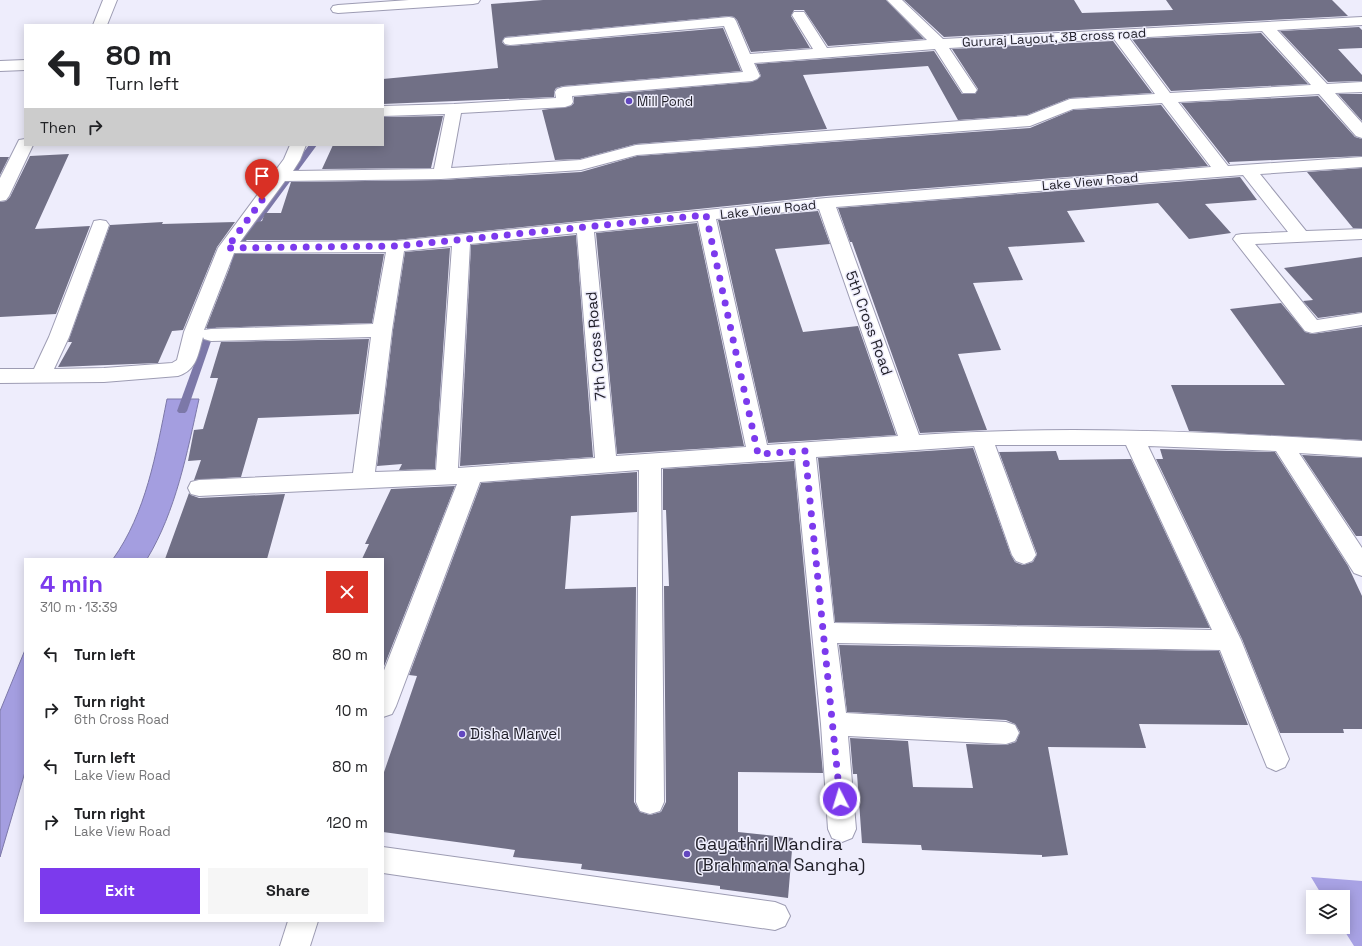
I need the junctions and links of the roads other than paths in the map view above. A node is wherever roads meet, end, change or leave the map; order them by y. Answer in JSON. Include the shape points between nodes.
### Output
{"nodes":[{"id":1,"x":110,"y":0,"type":"edge"},
{"id":2,"x":473,"y":0,"type":"edge"},
{"id":3,"x":894,"y":0,"type":"edge"},
{"id":4,"x":338,"y":5,"type":"edge"},
{"id":5,"x":798,"y":15,"type":"dead end"},
{"id":6,"x":1362,"y":20,"type":"edge"},
{"id":7,"x":100,"y":24,"type":"edge"},
{"id":8,"x":338,"y":24,"type":"edge"},
{"id":9,"x":1265,"y":26,"type":"junction"},
{"id":10,"x":1118,"y":34,"type":"junction"},
{"id":11,"x":510,"y":41,"type":"dead end"},
{"id":12,"x":939,"y":44,"type":"junction"},
{"id":13,"x":823,"y":53,"type":"junction"},
{"id":14,"x":746,"y":59,"type":"junction"},
{"id":15,"x":24,"y":65,"type":"edge"},
{"id":16,"x":0,"y":66,"type":"edge"},
{"id":17,"x":1362,"y":87,"type":"edge"},
{"id":18,"x":1323,"y":89,"type":"junction"},
{"id":19,"x":969,"y":90,"type":"dead end"},
{"id":20,"x":1165,"y":97,"type":"junction"},
{"id":21,"x":454,"y":109,"type":"junction"},
{"id":22,"x":384,"y":111,"type":"edge"},
{"id":23,"x":1362,"y":133,"type":"edge"},
{"id":24,"x":298,"y":146,"type":"edge"},
{"id":25,"x":22,"y":150,"type":"edge"},
{"id":26,"x":0,"y":157,"type":"edge"},
{"id":27,"x":1360,"y":164,"type":"edge"},
{"id":28,"x":1247,"y":169,"type":"junction"},
{"id":29,"x":1224,"y":170,"type":"junction"},
{"id":30,"x":441,"y":174,"type":"junction"},
{"id":31,"x":279,"y":176,"type":"junction"},
{"id":32,"x":0,"y":196,"type":"edge"},
{"id":33,"x":826,"y":202,"type":"junction"},
{"id":34,"x":706,"y":215,"type":"junction"},
{"id":35,"x":100,"y":225,"type":"dead end"},
{"id":36,"x":585,"y":227,"type":"junction"},
{"id":37,"x":1362,"y":234,"type":"edge"},
{"id":38,"x":1301,"y":236,"type":"junction"},
{"id":39,"x":461,"y":240,"type":"junction"},
{"id":40,"x":396,"y":246,"type":"junction"},
{"id":41,"x":227,"y":248,"type":"junction"},
{"id":42,"x":1362,"y":319,"type":"edge"},
{"id":43,"x":382,"y":330,"type":"junction"},
{"id":44,"x":211,"y":334,"type":"dead end"},
{"id":45,"x":41,"y":375,"type":"junction"},
{"id":46,"x":0,"y":376,"type":"edge"},
{"id":47,"x":982,"y":438,"type":"junction"},
{"id":48,"x":1133,"y":438,"type":"junction"},
{"id":49,"x":911,"y":443,"type":"junction"},
{"id":50,"x":1282,"y":444,"type":"junction"},
{"id":51,"x":1362,"y":449,"type":"edge"},
{"id":52,"x":805,"y":451,"type":"junction"},
{"id":53,"x":758,"y":454,"type":"junction"},
{"id":54,"x":650,"y":461,"type":"junction"},
{"id":55,"x":606,"y":464,"type":"junction"},
{"id":56,"x":472,"y":475,"type":"junction"},
{"id":57,"x":447,"y":477,"type":"junction"},
{"id":58,"x":363,"y":480,"type":"junction"},
{"id":59,"x":199,"y":488,"type":"dead end"},
{"id":60,"x":1024,"y":555,"type":"dead end"},
{"id":61,"x":1362,"y":567,"type":"edge"},
{"id":62,"x":823,"y":633,"type":"junction"},
{"id":63,"x":1229,"y":640,"type":"junction"},
{"id":64,"x":384,"y":703,"type":"edge"},
{"id":65,"x":834,"y":724,"type":"junction"},
{"id":66,"x":1006,"y":733,"type":"dead end"},
{"id":67,"x":1276,"y":759,"type":"dead end"},
{"id":68,"x":650,"y":802,"type":"dead end"},
{"id":69,"x":842,"y":829,"type":"dead end"},
{"id":70,"x":384,"y":860,"type":"edge"},
{"id":71,"x":775,"y":916,"type":"dead end"},
{"id":72,"x":303,"y":922,"type":"edge"},
{"id":73,"x":295,"y":946,"type":"edge"}],
"edges":[{"from":1,"to":7,"type":"street"},
{"from":2,"to":4,"type":"street"},
{"from":3,"to":12,"type":"street"},
{"from":4,"to":8,"type":"street"},
{"from":5,"to":13,"type":"street"},
{"from":6,"to":9,"type":"street","name":"Gururaj Layout, 3B cross road"},
{"from":9,"to":10,"type":"street","name":"Gururaj Layout, 3B cross road"},
{"from":9,"to":18,"type":"street"},
{"from":10,"to":12,"type":"street","name":"Gururaj Layout, 3B cross road"},
{"from":10,"to":20,"type":"street"},
{"from":11,"to":14,"type":"street","via":[[729,21]]},
{"from":12,"to":13,"type":"street","name":"Gururaj Layout, 3B cross road"},
{"from":12,"to":19,"type":"street"},
{"from":13,"to":14,"type":"street","name":"Gururaj Layout, 3B cross road"},
{"from":14,"to":21,"type":"street","via":[[752,76],[563,92],[565,102]]},
{"from":15,"to":16,"type":"street"},
{"from":17,"to":18,"type":"street"},
{"from":18,"to":20,"type":"street"},
{"from":18,"to":23,"type":"street"},
{"from":20,"to":29,"type":"street"},
{"from":20,"to":30,"type":"street","via":[[1070,104],[1030,121],[636,150],[581,165]]},
{"from":21,"to":22,"type":"street"},
{"from":21,"to":30,"type":"street"},
{"from":24,"to":31,"type":"street","via":[[292,160]]},
{"from":25,"to":26,"type":"street"},
{"from":25,"to":32,"type":"street"},
{"from":27,"to":28,"type":"street","name":"Lake View Road"},
{"from":28,"to":29,"type":"street","name":"Lake View Road"},
{"from":28,"to":38,"type":"street"},
{"from":29,"to":33,"type":"street","name":"Lake View Road"},
{"from":30,"to":31,"type":"street"},
{"from":31,"to":41,"type":"street"},
{"from":33,"to":34,"type":"street","name":"Lake View Road"},
{"from":33,"to":49,"type":"street","name":"5th Cross Road"},
{"from":34,"to":36,"type":"street","name":"Lake View Road"},
{"from":34,"to":53,"type":"street"},
{"from":35,"to":45,"type":"street","via":[[59,337]]},
{"from":36,"to":39,"type":"street","name":"Lake View Road"},
{"from":36,"to":55,"type":"street","name":"7th Cross Road"},
{"from":37,"to":38,"type":"street"},
{"from":38,"to":42,"type":"street","via":[[1242,239],[1312,327]]},
{"from":39,"to":40,"type":"street","name":"Lake View Road"},
{"from":39,"to":57,"type":"street"},
{"from":40,"to":41,"type":"street","name":"Lake View Road"},
{"from":40,"to":43,"type":"street"},
{"from":41,"to":45,"type":"street","via":[[194,332],[186,363],[178,369],[104,375]]},
{"from":43,"to":44,"type":"street"},
{"from":43,"to":58,"type":"street"},
{"from":45,"to":46,"type":"street"},
{"from":47,"to":48,"type":"street"},
{"from":47,"to":49,"type":"street"},
{"from":47,"to":60,"type":"street"},
{"from":48,"to":50,"type":"street"},
{"from":48,"to":63,"type":"street"},
{"from":49,"to":52,"type":"street"},
{"from":50,"to":51,"type":"street"},
{"from":50,"to":61,"type":"street"},
{"from":52,"to":53,"type":"street"},
{"from":52,"to":62,"type":"street"},
{"from":53,"to":54,"type":"street"},
{"from":54,"to":55,"type":"street"},
{"from":54,"to":68,"type":"street"},
{"from":55,"to":56,"type":"street"},
{"from":56,"to":57,"type":"street"},
{"from":56,"to":64,"type":"street"},
{"from":57,"to":58,"type":"street"},
{"from":58,"to":59,"type":"street"},
{"from":62,"to":63,"type":"street"},
{"from":62,"to":65,"type":"street"},
{"from":63,"to":67,"type":"street"},
{"from":65,"to":66,"type":"street"},
{"from":65,"to":69,"type":"street"},
{"from":70,"to":71,"type":"street"},
{"from":72,"to":73,"type":"street"}]}
